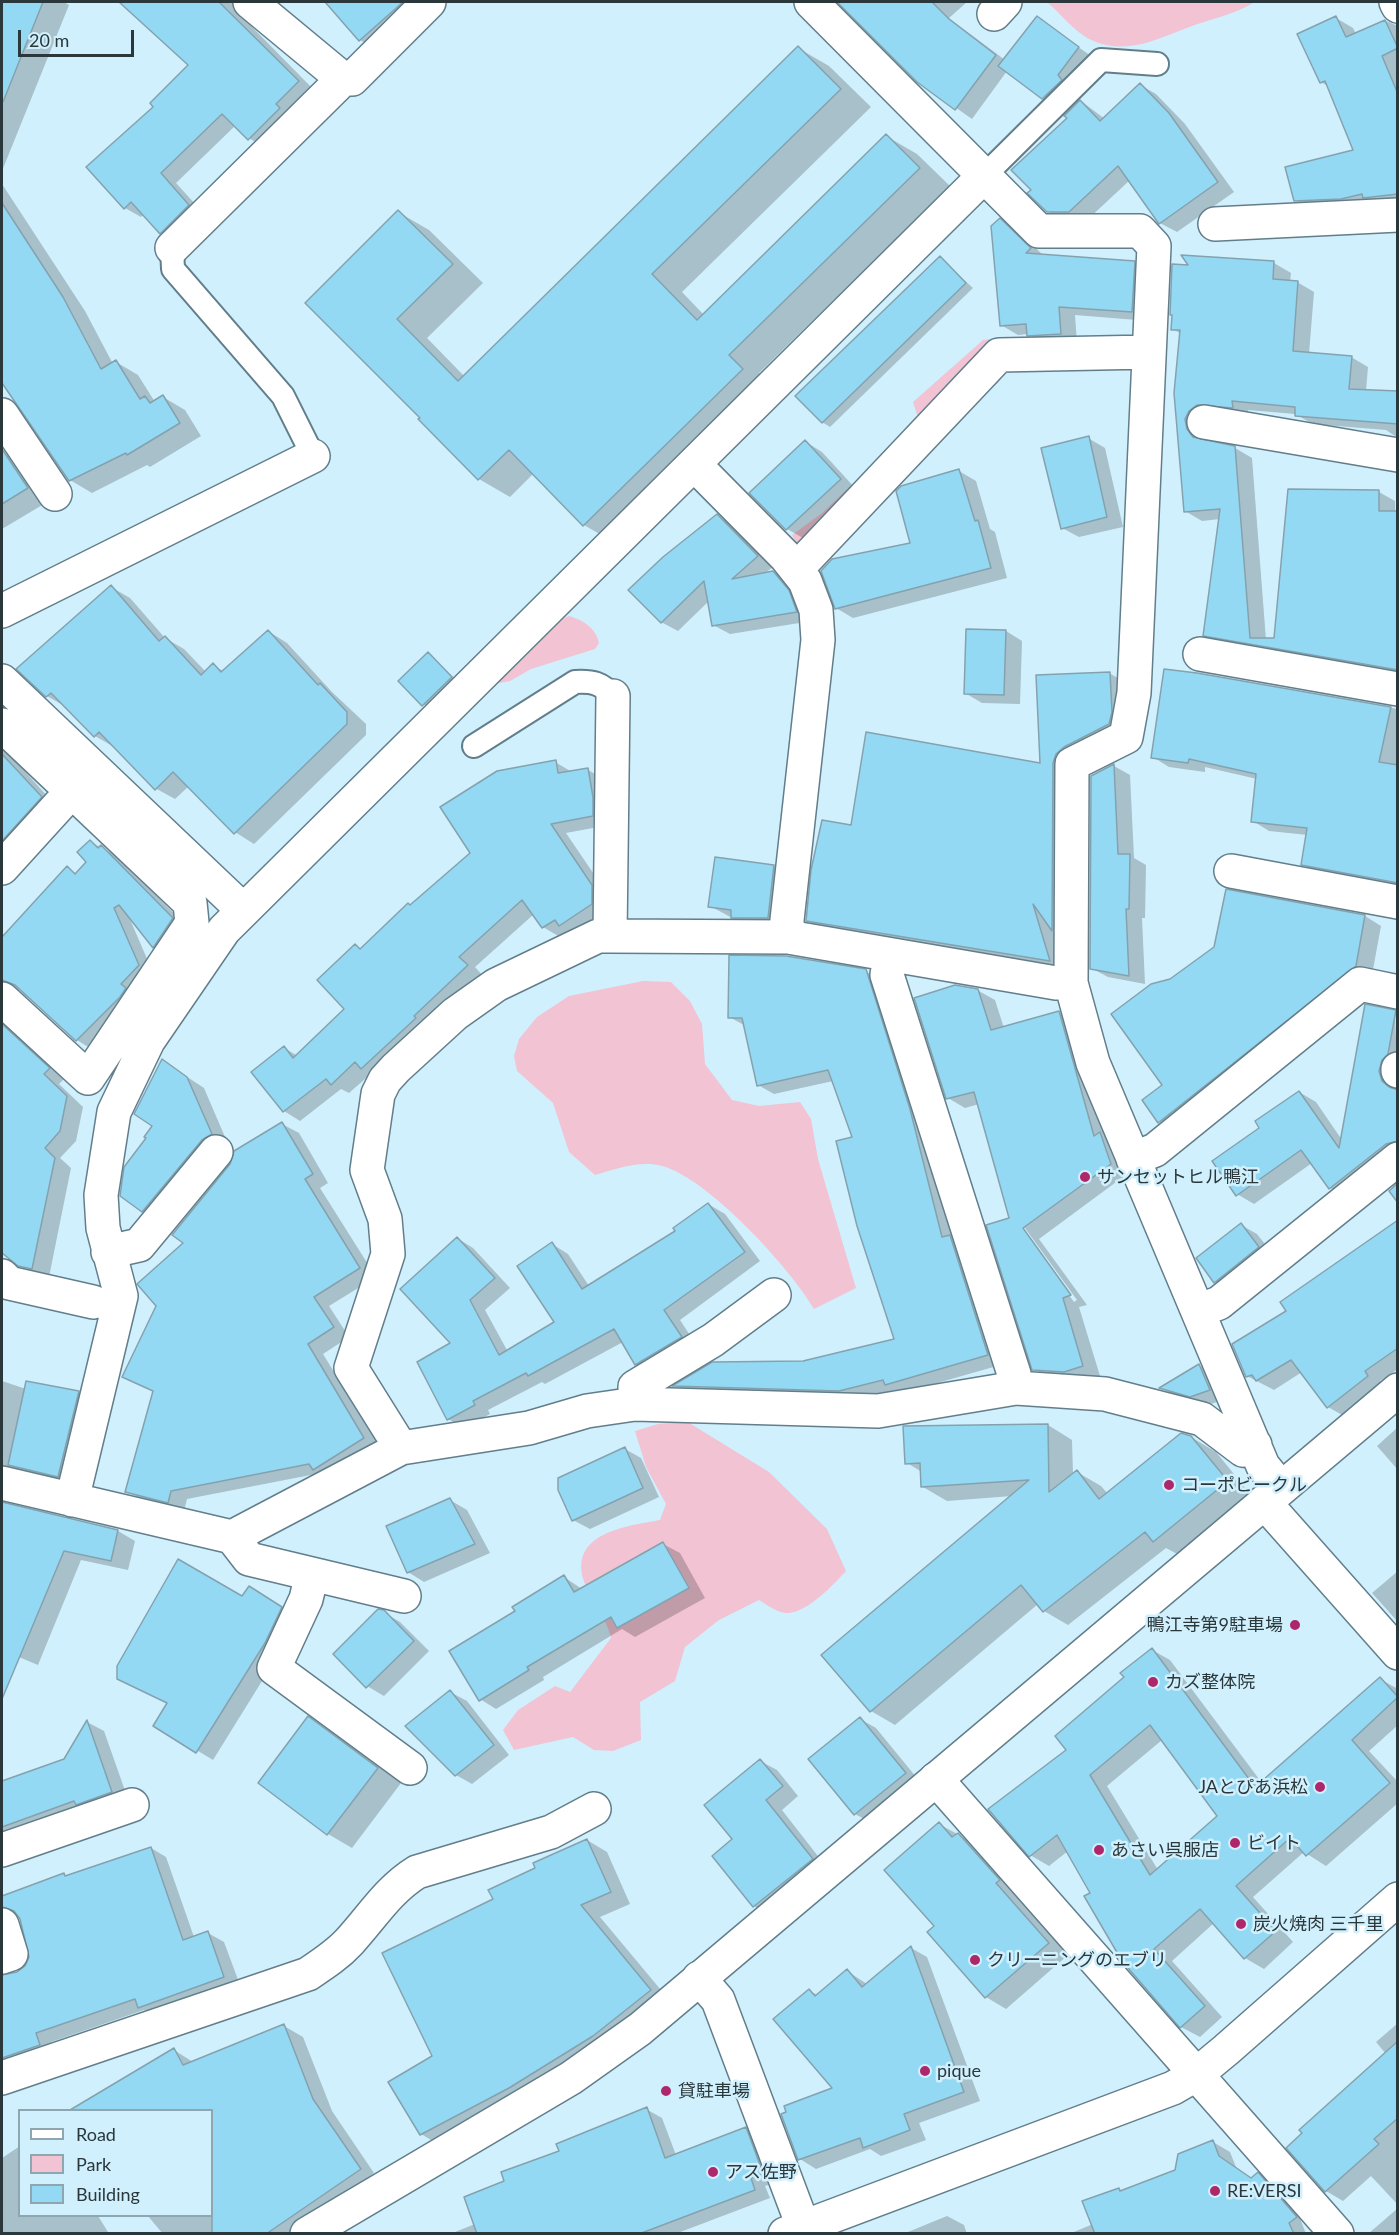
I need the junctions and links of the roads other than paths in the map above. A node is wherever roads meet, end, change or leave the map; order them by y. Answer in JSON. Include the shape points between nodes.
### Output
{"nodes":[{"id":1,"x":250,"y":2,"type":"edge"},
{"id":2,"x":429,"y":2,"type":"edge"},
{"id":3,"x":811,"y":2,"type":"edge"},
{"id":4,"x":1396,"y":2,"type":"edge"},
{"id":5,"x":1398,"y":6,"type":"edge"},
{"id":6,"x":1157,"y":63,"type":"dead end"},
{"id":7,"x":344,"y":79,"type":"junction"},
{"id":8,"x":984,"y":176,"type":"junction"},
{"id":9,"x":1398,"y":215,"type":"edge"},
{"id":10,"x":1215,"y":224,"type":"dead end"},
{"id":11,"x":172,"y":248,"type":"joint"},
{"id":12,"x":1149,"y":352,"type":"junction"},
{"id":13,"x":2,"y":415,"type":"edge"},
{"id":14,"x":1204,"y":422,"type":"dead end"},
{"id":15,"x":1398,"y":455,"type":"edge"},
{"id":16,"x":313,"y":456,"type":"joint"},
{"id":17,"x":694,"y":464,"type":"junction"},
{"id":18,"x":55,"y":494,"type":"dead end"},
{"id":19,"x":794,"y":567,"type":"junction"},
{"id":20,"x":2,"y":611,"type":"edge"},
{"id":21,"x":1200,"y":654,"type":"dead end"},
{"id":22,"x":2,"y":681,"type":"edge"},
{"id":23,"x":1398,"y":689,"type":"edge"},
{"id":24,"x":613,"y":696,"type":"joint"},
{"id":25,"x":2,"y":725,"type":"edge"},
{"id":26,"x":474,"y":746,"type":"dead end"},
{"id":27,"x":72,"y":791,"type":"junction"},
{"id":28,"x":2,"y":868,"type":"edge"},
{"id":29,"x":1231,"y":871,"type":"dead end"},
{"id":30,"x":1398,"y":902,"type":"edge"},
{"id":31,"x":243,"y":910,"type":"junction"},
{"id":32,"x":610,"y":936,"type":"junction"},
{"id":33,"x":788,"y":937,"type":"junction"},
{"id":34,"x":890,"y":955,"type":"junction"},
{"id":35,"x":1071,"y":983,"type":"junction"},
{"id":36,"x":1398,"y":992,"type":"edge"},
{"id":37,"x":2,"y":999,"type":"edge"},
{"id":38,"x":216,"y":1152,"type":"dead end"},
{"id":39,"x":1133,"y":1159,"type":"junction"},
{"id":40,"x":1398,"y":1160,"type":"edge"},
{"id":41,"x":108,"y":1252,"type":"junction"},
{"id":42,"x":2,"y":1276,"type":"edge"},
{"id":43,"x":774,"y":1295,"type":"dead end"},
{"id":44,"x":93,"y":1302,"type":"dead end"},
{"id":45,"x":1198,"y":1311,"type":"junction"},
{"id":46,"x":1016,"y":1388,"type":"junction"},
{"id":47,"x":1398,"y":1390,"type":"edge"},
{"id":48,"x":635,"y":1404,"type":"junction"},
{"id":49,"x":1255,"y":1445,"type":"junction"},
{"id":50,"x":401,"y":1448,"type":"junction"},
{"id":51,"x":2,"y":1483,"type":"edge"},
{"id":52,"x":1273,"y":1495,"type":"junction"},
{"id":53,"x":72,"y":1500,"type":"junction"},
{"id":54,"x":232,"y":1537,"type":"junction"},
{"id":55,"x":312,"y":1574,"type":"junction"},
{"id":56,"x":404,"y":1596,"type":"dead end"},
{"id":57,"x":1398,"y":1653,"type":"edge"},
{"id":58,"x":410,"y":1768,"type":"dead end"},
{"id":59,"x":936,"y":1779,"type":"junction"},
{"id":60,"x":132,"y":1805,"type":"dead end"},
{"id":61,"x":594,"y":1809,"type":"dead end"},
{"id":62,"x":2,"y":1850,"type":"edge"},
{"id":63,"x":1398,"y":1899,"type":"edge"},
{"id":64,"x":2,"y":1925,"type":"edge"},
{"id":65,"x":2,"y":1957,"type":"edge"},
{"id":66,"x":699,"y":1978,"type":"junction"},
{"id":67,"x":1197,"y":2074,"type":"junction"},
{"id":68,"x":2,"y":2078,"type":"edge"},
{"id":69,"x":798,"y":2231,"type":"edge"},
{"id":70,"x":307,"y":2234,"type":"edge"},
{"id":71,"x":1337,"y":2234,"type":"edge"}],
"edges":[{"from":1,"to":7,"type":"street"},
{"from":2,"to":7,"type":"street","via":[[352,79]]},
{"from":3,"to":8,"type":"street"},
{"from":4,"to":5,"type":"street"},
{"from":6,"to":8,"type":"lane","via":[[1101,60]]},
{"from":7,"to":11,"type":"street"},
{"from":8,"to":12,"type":"street","via":[[1039,231],[1140,231],[1154,246]]},
{"from":8,"to":17,"type":"street"},
{"from":9,"to":10,"type":"street"},
{"from":11,"to":16,"type":"lane","via":[[173,269],[283,396]]},
{"from":12,"to":19,"type":"street","via":[[999,355],[806,559]]},
{"from":12,"to":35,"type":"street","via":[[1134,693],[1126,737],[1072,764]]},
{"from":13,"to":18,"type":"street"},
{"from":14,"to":15,"type":"street"},
{"from":16,"to":20,"type":"street"},
{"from":17,"to":19,"type":"street"},
{"from":17,"to":31,"type":"street"},
{"from":19,"to":33,"type":"street","via":[[805,581],[816,610],[818,640]]},
{"from":21,"to":23,"type":"street"},
{"from":22,"to":31,"type":"street"},
{"from":24,"to":26,"type":"lane","via":[[592,681],[575,682]]},
{"from":24,"to":32,"type":"street"},
{"from":25,"to":27,"type":"street"},
{"from":27,"to":28,"type":"street"},
{"from":27,"to":37,"type":"street","via":[[190,903],[192,923],[88,1078]]},
{"from":29,"to":30,"type":"street"},
{"from":31,"to":41,"type":"street","via":[[224,930],[148,1041],[114,1112],[101,1194]]},
{"from":32,"to":33,"type":"street"},
{"from":32,"to":50,"type":"street","via":[[598,936],[496,985],[468,1003],[396,1068],[378,1094],[368,1170],[385,1219],[388,1254],[351,1368]]},
{"from":33,"to":34,"type":"street"},
{"from":34,"to":35,"type":"street"},
{"from":34,"to":46,"type":"street","via":[[887,975]]},
{"from":35,"to":39,"type":"street","via":[[1093,1063]]},
{"from":36,"to":39,"type":"street","via":[[1360,984],[1155,1150]]},
{"from":38,"to":41,"type":"street","via":[[139,1245]]},
{"from":39,"to":45,"type":"street"},
{"from":40,"to":45,"type":"street","via":[[1219,1303]]},
{"from":41,"to":53,"type":"street","via":[[121,1296]]},
{"from":42,"to":44,"type":"street","via":[[9,1283]]},
{"from":43,"to":48,"type":"street","via":[[713,1340],[635,1387]]},
{"from":45,"to":49,"type":"street"},
{"from":46,"to":48,"type":"street","via":[[878,1411]]},
{"from":46,"to":49,"type":"street","via":[[1105,1394],[1202,1419],[1243,1450]]},
{"from":47,"to":52,"type":"street"},
{"from":48,"to":50,"type":"street","via":[[587,1411],[529,1428]]},
{"from":49,"to":52,"type":"street"},
{"from":50,"to":54,"type":"street"},
{"from":51,"to":53,"type":"street"},
{"from":52,"to":57,"type":"street"},
{"from":52,"to":59,"type":"street"},
{"from":53,"to":54,"type":"street"},
{"from":54,"to":55,"type":"street","via":[[249,1559]]},
{"from":55,"to":56,"type":"street"},
{"from":55,"to":58,"type":"street","via":[[306,1599],[274,1668]]},
{"from":59,"to":66,"type":"street"},
{"from":59,"to":67,"type":"street"},
{"from":60,"to":62,"type":"street"},
{"from":61,"to":68,"type":"street","via":[[551,1832],[417,1872],[398,1884],[330,1960],[308,1974]]},
{"from":63,"to":67,"type":"street"},
{"from":64,"to":65,"type":"street","via":[[11,1953]]},
{"from":66,"to":69,"type":"street","via":[[718,2000]]},
{"from":66,"to":70,"type":"street","via":[[640,2029],[571,2078]]},
{"from":67,"to":69,"type":"street","via":[[1150,2098]]},
{"from":67,"to":71,"type":"street"}]}
